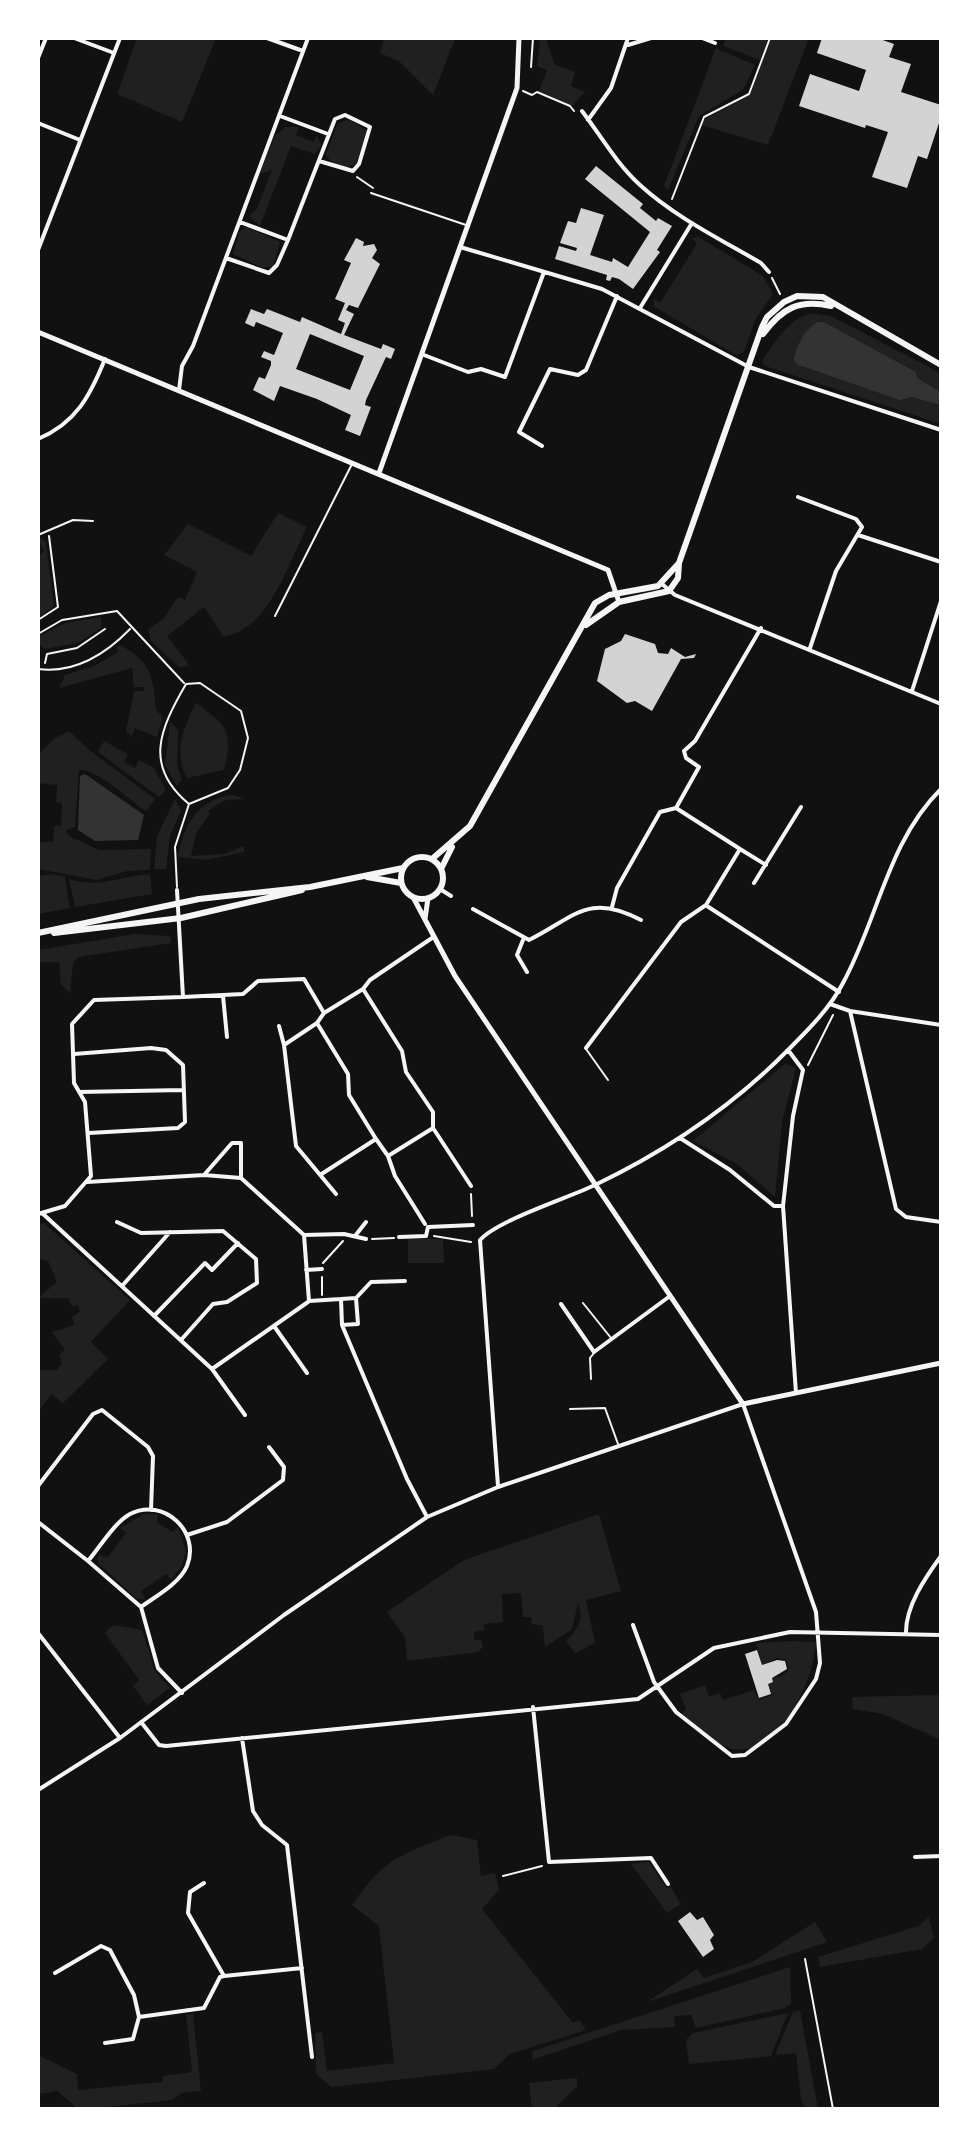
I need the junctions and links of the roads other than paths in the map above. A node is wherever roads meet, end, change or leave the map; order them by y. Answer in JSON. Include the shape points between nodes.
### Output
{"nodes":[{"id":1,"x":46,"y":38,"type":"edge"},
{"id":2,"x":74,"y":38,"type":"edge"},
{"id":3,"x":120,"y":38,"type":"edge"},
{"id":4,"x":267,"y":38,"type":"edge"},
{"id":5,"x":308,"y":38,"type":"edge"},
{"id":6,"x":519,"y":38,"type":"edge"},
{"id":7,"x":628,"y":38,"type":"edge"},
{"id":8,"x":651,"y":38,"type":"edge"},
{"id":9,"x":702,"y":38,"type":"edge"},
{"id":10,"x":715,"y":43,"type":"dead end"},
{"id":11,"x":628,"y":45,"type":"junction"},
{"id":12,"x":304,"y":51,"type":"junction"},
{"id":13,"x":114,"y":53,"type":"junction"},
{"id":14,"x":38,"y":58,"type":"edge"},
{"id":15,"x":582,"y":111,"type":"road end"},
{"id":16,"x":280,"y":116,"type":"junction"},
{"id":17,"x":588,"y":120,"type":"junction"},
{"id":18,"x":38,"y":123,"type":"edge"},
{"id":19,"x":328,"y":134,"type":"junction"},
{"id":20,"x":80,"y":140,"type":"junction"},
{"id":21,"x":319,"y":161,"type":"junction"},
{"id":22,"x":371,"y":193,"type":"road end"},
{"id":23,"x":240,"y":222,"type":"junction"},
{"id":24,"x":692,"y":223,"type":"junction"},
{"id":25,"x":467,"y":226,"type":"junction"},
{"id":26,"x":38,"y":228,"type":"edge"},
{"id":27,"x":45,"y":231,"type":"junction"},
{"id":28,"x":288,"y":240,"type":"junction"},
{"id":29,"x":460,"y":247,"type":"junction"},
{"id":30,"x":38,"y":250,"type":"edge"},
{"id":31,"x":226,"y":258,"type":"junction"},
{"id":32,"x":544,"y":272,"type":"junction"},
{"id":33,"x":769,"y":272,"type":"dead end"},
{"id":34,"x":617,"y":296,"type":"junction"},
{"id":35,"x":640,"y":308,"type":"junction"},
{"id":36,"x":38,"y":332,"type":"edge"},
{"id":37,"x":424,"y":355,"type":"junction"},
{"id":38,"x":105,"y":359,"type":"junction"},
{"id":39,"x":941,"y":365,"type":"edge"},
{"id":40,"x":749,"y":367,"type":"junction"},
{"id":41,"x":505,"y":377,"type":"junction"},
{"id":42,"x":502,"y":384,"type":"dead end"},
{"id":43,"x":179,"y":390,"type":"junction"},
{"id":44,"x":941,"y":430,"type":"edge"},
{"id":45,"x":38,"y":439,"type":"edge"},
{"id":46,"x":542,"y":446,"type":"dead end"},
{"id":47,"x":353,"y":461,"type":"junction"},
{"id":48,"x":379,"y":473,"type":"junction"},
{"id":49,"x":798,"y":497,"type":"dead end"},
{"id":50,"x":93,"y":521,"type":"dead end"},
{"id":51,"x":38,"y":535,"type":"edge"},
{"id":52,"x":858,"y":535,"type":"junction"},
{"id":53,"x":941,"y":562,"type":"edge"},
{"id":54,"x":679,"y":563,"type":"junction"},
{"id":55,"x":662,"y":584,"type":"junction"},
{"id":56,"x":669,"y":591,"type":"junction"},
{"id":57,"x":617,"y":593,"type":"junction"},
{"id":58,"x":941,"y":601,"type":"edge"},
{"id":59,"x":619,"y":602,"type":"junction"},
{"id":60,"x":275,"y":616,"type":"dead end"},
{"id":61,"x":586,"y":625,"type":"junction"},
{"id":62,"x":761,"y":628,"type":"junction"},
{"id":63,"x":131,"y":629,"type":"junction"},
{"id":64,"x":38,"y":634,"type":"edge"},
{"id":65,"x":810,"y":648,"type":"junction"},
{"id":66,"x":38,"y":669,"type":"edge"},
{"id":67,"x":186,"y":684,"type":"junction"},
{"id":68,"x":912,"y":691,"type":"junction"},
{"id":69,"x":941,"y":704,"type":"edge"},
{"id":70,"x":941,"y":789,"type":"edge"},
{"id":71,"x":189,"y":804,"type":"junction"},
{"id":72,"x":801,"y":807,"type":"dead end"},
{"id":73,"x":676,"y":808,"type":"junction"},
{"id":74,"x":453,"y":843,"type":"junction"},
{"id":75,"x":740,"y":849,"type":"junction"},
{"id":76,"x":432,"y":859,"type":"junction"},
{"id":77,"x":766,"y":865,"type":"junction"},
{"id":78,"x":403,"y":868,"type":"junction"},
{"id":79,"x":441,"y":869,"type":"junction"},
{"id":80,"x":364,"y":877,"type":"junction"},
{"id":81,"x":401,"y":883,"type":"junction"},
{"id":82,"x":754,"y":883,"type":"dead end"},
{"id":83,"x":310,"y":887,"type":"junction"},
{"id":84,"x":440,"y":889,"type":"junction"},
{"id":85,"x":177,"y":890,"type":"joint"},
{"id":86,"x":451,"y":896,"type":"dead end"},
{"id":87,"x":413,"y":897,"type":"junction"},
{"id":88,"x":428,"y":898,"type":"junction"},
{"id":89,"x":178,"y":903,"type":"junction"},
{"id":90,"x":706,"y":905,"type":"junction"},
{"id":91,"x":612,"y":907,"type":"junction"},
{"id":92,"x":473,"y":909,"type":"dead end"},
{"id":93,"x":181,"y":918,"type":"junction"},
{"id":94,"x":425,"y":920,"type":"junction"},
{"id":95,"x":641,"y":920,"type":"dead end"},
{"id":96,"x":38,"y":934,"type":"edge"},
{"id":97,"x":432,"y":938,"type":"junction"},
{"id":98,"x":523,"y":940,"type":"junction"},
{"id":99,"x":527,"y":972,"type":"dead end"},
{"id":100,"x":363,"y":989,"type":"junction"},
{"id":101,"x":839,"y":992,"type":"junction"},
{"id":102,"x":223,"y":996,"type":"junction"},
{"id":103,"x":183,"y":997,"type":"junction"},
{"id":104,"x":828,"y":1006,"type":"junction"},
{"id":105,"x":850,"y":1011,"type":"junction"},
{"id":106,"x":324,"y":1013,"type":"junction"},
{"id":107,"x":317,"y":1023,"type":"junction"},
{"id":108,"x":941,"y":1025,"type":"edge"},
{"id":109,"x":279,"y":1026,"type":"dead end"},
{"id":110,"x":227,"y":1037,"type":"dead end"},
{"id":111,"x":284,"y":1045,"type":"junction"},
{"id":112,"x":586,"y":1048,"type":"joint"},
{"id":113,"x":788,"y":1050,"type":"junction"},
{"id":114,"x":73,"y":1054,"type":"junction"},
{"id":115,"x":608,"y":1080,"type":"dead end"},
{"id":116,"x":183,"y":1090,"type":"junction"},
{"id":117,"x":79,"y":1092,"type":"junction"},
{"id":118,"x":433,"y":1128,"type":"junction"},
{"id":119,"x":89,"y":1133,"type":"junction"},
{"id":120,"x":680,"y":1137,"type":"junction"},
{"id":121,"x":376,"y":1139,"type":"junction"},
{"id":122,"x":388,"y":1156,"type":"junction"},
{"id":123,"x":204,"y":1175,"type":"junction"},
{"id":124,"x":320,"y":1175,"type":"junction"},
{"id":125,"x":241,"y":1178,"type":"junction"},
{"id":126,"x":87,"y":1182,"type":"junction"},
{"id":127,"x":598,"y":1184,"type":"junction"},
{"id":128,"x":471,"y":1186,"type":"road end"},
{"id":129,"x":336,"y":1194,"type":"dead end"},
{"id":130,"x":783,"y":1206,"type":"junction"},
{"id":131,"x":40,"y":1213,"type":"edge"},
{"id":132,"x":117,"y":1222,"type":"dead end"},
{"id":133,"x":366,"y":1222,"type":"dead end"},
{"id":134,"x":941,"y":1222,"type":"edge"},
{"id":135,"x":425,"y":1224,"type":"dead end"},
{"id":136,"x":473,"y":1225,"type":"road end"},
{"id":137,"x":170,"y":1232,"type":"junction"},
{"id":138,"x":304,"y":1235,"type":"junction"},
{"id":139,"x":352,"y":1235,"type":"junction"},
{"id":140,"x":399,"y":1237,"type":"road end"},
{"id":141,"x":366,"y":1239,"type":"road end"},
{"id":142,"x":238,"y":1243,"type":"junction"},
{"id":143,"x":322,"y":1269,"type":"road end"},
{"id":144,"x":306,"y":1270,"type":"junction"},
{"id":145,"x":405,"y":1281,"type":"dead end"},
{"id":146,"x":122,"y":1286,"type":"junction"},
{"id":147,"x":670,"y":1296,"type":"junction"},
{"id":148,"x":356,"y":1298,"type":"junction"},
{"id":149,"x":341,"y":1299,"type":"junction"},
{"id":150,"x":309,"y":1301,"type":"junction"},
{"id":151,"x":583,"y":1303,"type":"dead end"},
{"id":152,"x":561,"y":1304,"type":"dead end"},
{"id":153,"x":154,"y":1316,"type":"junction"},
{"id":154,"x":342,"y":1325,"type":"junction"},
{"id":155,"x":274,"y":1326,"type":"junction"},
{"id":156,"x":611,"y":1339,"type":"junction"},
{"id":157,"x":181,"y":1340,"type":"junction"},
{"id":158,"x":594,"y":1352,"type":"junction"},
{"id":159,"x":941,"y":1363,"type":"edge"},
{"id":160,"x":212,"y":1369,"type":"junction"},
{"id":161,"x":307,"y":1373,"type":"dead end"},
{"id":162,"x":591,"y":1379,"type":"dead end"},
{"id":163,"x":796,"y":1393,"type":"junction"},
{"id":164,"x":743,"y":1404,"type":"junction"},
{"id":165,"x":570,"y":1409,"type":"dead end"},
{"id":166,"x":245,"y":1415,"type":"dead end"},
{"id":167,"x":618,"y":1444,"type":"junction"},
{"id":168,"x":269,"y":1447,"type":"dead end"},
{"id":169,"x":38,"y":1486,"type":"edge"},
{"id":170,"x":498,"y":1487,"type":"junction"},
{"id":171,"x":151,"y":1510,"type":"junction"},
{"id":172,"x":427,"y":1517,"type":"junction"},
{"id":173,"x":38,"y":1522,"type":"edge"},
{"id":174,"x":187,"y":1535,"type":"junction"},
{"id":175,"x":941,"y":1556,"type":"edge"},
{"id":176,"x":88,"y":1561,"type":"junction"},
{"id":177,"x":141,"y":1607,"type":"junction"},
{"id":178,"x":633,"y":1625,"type":"dead end"},
{"id":179,"x":819,"y":1631,"type":"junction"},
{"id":180,"x":38,"y":1633,"type":"edge"},
{"id":181,"x":906,"y":1634,"type":"junction"},
{"id":182,"x":941,"y":1635,"type":"edge"},
{"id":183,"x":658,"y":1688,"type":"junction"},
{"id":184,"x":182,"y":1693,"type":"junction"},
{"id":185,"x":533,"y":1707,"type":"junction"},
{"id":186,"x":141,"y":1722,"type":"junction"},
{"id":187,"x":120,"y":1738,"type":"junction"},
{"id":188,"x":242,"y":1738,"type":"junction"},
{"id":189,"x":38,"y":1790,"type":"edge"},
{"id":190,"x":941,"y":1856,"type":"edge"},
{"id":191,"x":915,"y":1857,"type":"dead end"},
{"id":192,"x":204,"y":1883,"type":"dead end"},
{"id":193,"x":668,"y":1884,"type":"dead end"},
{"id":194,"x":302,"y":1968,"type":"junction"},
{"id":195,"x":55,"y":1973,"type":"dead end"},
{"id":196,"x":224,"y":1976,"type":"junction"},
{"id":197,"x":139,"y":2017,"type":"junction"},
{"id":198,"x":105,"y":2043,"type":"dead end"},
{"id":199,"x":312,"y":2057,"type":"dead end"}],
"edges":[{"from":1,"to":14,"type":"street"},
{"from":2,"to":13,"type":"street"},
{"from":3,"to":13,"type":"street"},
{"from":4,"to":12,"type":"street"},
{"from":5,"to":12,"type":"street"},
{"from":6,"to":25,"type":"street","via":[[517,88]]},
{"from":7,"to":11,"type":"street"},
{"from":8,"to":11,"type":"street"},
{"from":9,"to":10,"type":"street"},
{"from":11,"to":17,"type":"street","via":[[611,88]]},
{"from":12,"to":16,"type":"street"},
{"from":13,"to":20,"type":"street"},
{"from":15,"to":17,"type":"street"},
{"from":16,"to":19,"type":"street"},
{"from":16,"to":23,"type":"street"},
{"from":17,"to":24,"type":"street","via":[[641,186]]},
{"from":18,"to":20,"type":"street"},
{"from":19,"to":21,"type":"street"},
{"from":19,"to":21,"type":"street","via":[[341,115],[370,127],[353,171]]},
{"from":20,"to":27,"type":"street"},
{"from":21,"to":28,"type":"street"},
{"from":22,"to":25,"type":"lane"},
{"from":23,"to":28,"type":"street"},
{"from":23,"to":31,"type":"street"},
{"from":24,"to":33,"type":"street"},
{"from":24,"to":35,"type":"street"},
{"from":25,"to":29,"type":"street"},
{"from":26,"to":27,"type":"street"},
{"from":27,"to":30,"type":"street"},
{"from":28,"to":31,"type":"street","via":[[269,273]]},
{"from":29,"to":32,"type":"street"},
{"from":29,"to":37,"type":"street"},
{"from":31,"to":43,"type":"street","via":[[182,366]]},
{"from":32,"to":34,"type":"street"},
{"from":32,"to":41,"type":"street"},
{"from":34,"to":35,"type":"street"},
{"from":34,"to":46,"type":"street","via":[[586,370],[578,375],[550,369],[524,417],[522,437]]},
{"from":35,"to":40,"type":"street"},
{"from":36,"to":38,"type":"street"},
{"from":37,"to":41,"type":"street","via":[[468,372],[481,369]]},
{"from":37,"to":48,"type":"street"},
{"from":38,"to":43,"type":"street"},
{"from":38,"to":45,"type":"street","via":[[82,408],[65,425]]},
{"from":39,"to":40,"type":"main road","via":[[834,307],[798,303],[785,305],[761,337]]},
{"from":40,"to":44,"type":"street"},
{"from":40,"to":54,"type":"main road"},
{"from":41,"to":42,"type":"street"},
{"from":43,"to":47,"type":"street"},
{"from":47,"to":48,"type":"street"},
{"from":47,"to":60,"type":"lane"},
{"from":48,"to":57,"type":"street","via":[[608,570]]},
{"from":49,"to":52,"type":"street","via":[[861,522]]},
{"from":50,"to":51,"type":"lane","via":[[73,520]]},
{"from":52,"to":53,"type":"street"},
{"from":52,"to":65,"type":"street","via":[[836,571]]},
{"from":54,"to":55,"type":"main road"},
{"from":54,"to":56,"type":"main road","via":[[678,578]]},
{"from":55,"to":56,"type":"street"},
{"from":55,"to":57,"type":"main road"},
{"from":56,"to":59,"type":"main road"},
{"from":56,"to":62,"type":"street"},
{"from":57,"to":59,"type":"street"},
{"from":57,"to":61,"type":"main road","via":[[595,603]]},
{"from":58,"to":68,"type":"street"},
{"from":59,"to":61,"type":"main road"},
{"from":61,"to":74,"type":"main road","via":[[470,826]]},
{"from":62,"to":65,"type":"street"},
{"from":62,"to":73,"type":"street","via":[[695,741],[684,751],[699,767]]},
{"from":63,"to":64,"type":"lane","via":[[117,611],[70,618]]},
{"from":63,"to":66,"type":"lane","via":[[90,660],[69,668]]},
{"from":63,"to":67,"type":"lane"},
{"from":65,"to":68,"type":"street"},
{"from":67,"to":71,"type":"lane","via":[[168,716],[159,758],[169,784]]},
{"from":67,"to":71,"type":"lane","via":[[200,683],[226,698],[241,711],[248,729],[245,755],[228,788]]},
{"from":68,"to":69,"type":"street"},
{"from":70,"to":101,"type":"street","via":[[905,833]]},
{"from":71,"to":85,"type":"lane","via":[[175,847]]},
{"from":72,"to":77,"type":"street"},
{"from":73,"to":75,"type":"street"},
{"from":73,"to":91,"type":"street","via":[[660,812],[617,888]]},
{"from":74,"to":76,"type":"main road"},
{"from":74,"to":79,"type":"main road"},
{"from":75,"to":77,"type":"street"},
{"from":75,"to":90,"type":"street"},
{"from":76,"to":78,"type":"main road","via":[[416,858]]},
{"from":76,"to":79,"type":"main road"},
{"from":77,"to":82,"type":"street"},
{"from":78,"to":80,"type":"main road"},
{"from":78,"to":81,"type":"main road"},
{"from":79,"to":84,"type":"main road"},
{"from":80,"to":81,"type":"main road"},
{"from":80,"to":83,"type":"main road"},
{"from":81,"to":87,"type":"main road"},
{"from":83,"to":89,"type":"main road"},
{"from":83,"to":93,"type":"main road"},
{"from":84,"to":86,"type":"street"},
{"from":84,"to":88,"type":"main road"},
{"from":85,"to":89,"type":"street"},
{"from":87,"to":88,"type":"main road"},
{"from":87,"to":94,"type":"street"},
{"from":88,"to":94,"type":"street"},
{"from":89,"to":93,"type":"street"},
{"from":89,"to":96,"type":"main road"},
{"from":90,"to":101,"type":"street"},
{"from":90,"to":112,"type":"street","via":[[681,922]]},
{"from":91,"to":95,"type":"street"},
{"from":91,"to":98,"type":"street","via":[[582,909]]},
{"from":92,"to":98,"type":"street"},
{"from":93,"to":96,"type":"main road"},
{"from":93,"to":103,"type":"street"},
{"from":94,"to":97,"type":"street"},
{"from":97,"to":100,"type":"street"},
{"from":97,"to":127,"type":"street"},
{"from":98,"to":99,"type":"street","via":[[517,955]]},
{"from":100,"to":106,"type":"street"},
{"from":100,"to":118,"type":"street","via":[[433,1112]]},
{"from":101,"to":104,"type":"street"},
{"from":102,"to":103,"type":"street"},
{"from":102,"to":106,"type":"street","via":[[243,994],[258,981],[304,979]]},
{"from":102,"to":110,"type":"street"},
{"from":103,"to":114,"type":"street","via":[[94,1000],[72,1024]]},
{"from":104,"to":105,"type":"street"},
{"from":104,"to":113,"type":"street"},
{"from":105,"to":108,"type":"street"},
{"from":105,"to":134,"type":"street","via":[[896,1209],[906,1217]]},
{"from":106,"to":107,"type":"street"},
{"from":107,"to":111,"type":"street"},
{"from":107,"to":121,"type":"street","via":[[348,1074],[349,1095]]},
{"from":109,"to":111,"type":"street"},
{"from":111,"to":124,"type":"street","via":[[296,1146]]},
{"from":112,"to":115,"type":"lane"},
{"from":113,"to":120,"type":"street"},
{"from":113,"to":130,"type":"street","via":[[803,1067]]},
{"from":114,"to":116,"type":"street","via":[[166,1050],[183,1065]]},
{"from":114,"to":117,"type":"street"},
{"from":116,"to":117,"type":"street"},
{"from":116,"to":119,"type":"street","via":[[185,1122],[178,1128]]},
{"from":117,"to":119,"type":"street"},
{"from":118,"to":122,"type":"street"},
{"from":118,"to":128,"type":"street"},
{"from":119,"to":126,"type":"street"},
{"from":120,"to":127,"type":"street"},
{"from":120,"to":130,"type":"street","via":[[774,1206]]},
{"from":121,"to":122,"type":"street"},
{"from":121,"to":124,"type":"street"},
{"from":122,"to":135,"type":"street"},
{"from":123,"to":125,"type":"street"},
{"from":123,"to":125,"type":"street","via":[[232,1143],[241,1143]]},
{"from":123,"to":126,"type":"street"},
{"from":124,"to":129,"type":"street"},
{"from":125,"to":138,"type":"street"},
{"from":126,"to":131,"type":"street","via":[[65,1206]]},
{"from":127,"to":147,"type":"street"},
{"from":127,"to":170,"type":"street","via":[[480,1240]]},
{"from":130,"to":163,"type":"street"},
{"from":131,"to":146,"type":"street"},
{"from":132,"to":137,"type":"street","via":[[141,1233]]},
{"from":133,"to":139,"type":"street"},
{"from":136,"to":140,"type":"street","via":[[428,1227],[426,1236]]},
{"from":137,"to":142,"type":"street","via":[[223,1231]]},
{"from":137,"to":146,"type":"street"},
{"from":138,"to":139,"type":"street"},
{"from":138,"to":144,"type":"street"},
{"from":139,"to":141,"type":"street"},
{"from":142,"to":153,"type":"street","via":[[212,1270],[205,1263]]},
{"from":142,"to":157,"type":"street","via":[[256,1259],[257,1283],[227,1302],[213,1304]]},
{"from":143,"to":144,"type":"street"},
{"from":144,"to":150,"type":"street"},
{"from":145,"to":148,"type":"street","via":[[371,1282]]},
{"from":146,"to":153,"type":"street"},
{"from":147,"to":156,"type":"street"},
{"from":147,"to":164,"type":"street"},
{"from":148,"to":149,"type":"street"},
{"from":148,"to":154,"type":"street","via":[[358,1324]]},
{"from":149,"to":150,"type":"street"},
{"from":149,"to":154,"type":"street"},
{"from":150,"to":155,"type":"street"},
{"from":151,"to":156,"type":"lane"},
{"from":152,"to":158,"type":"street"},
{"from":153,"to":157,"type":"street"},
{"from":154,"to":172,"type":"street"},
{"from":155,"to":160,"type":"street"},
{"from":155,"to":161,"type":"street"},
{"from":156,"to":158,"type":"street"},
{"from":157,"to":160,"type":"street"},
{"from":158,"to":162,"type":"lane"},
{"from":159,"to":163,"type":"street"},
{"from":160,"to":166,"type":"street"},
{"from":163,"to":164,"type":"street"},
{"from":164,"to":167,"type":"street"},
{"from":164,"to":179,"type":"street"},
{"from":165,"to":167,"type":"lane","via":[[605,1408]]},
{"from":167,"to":170,"type":"street"},
{"from":168,"to":174,"type":"street","via":[[284,1467],[283,1480],[227,1522]]},
{"from":169,"to":171,"type":"street","via":[[93,1414],[102,1410],[153,1456]]},
{"from":170,"to":172,"type":"street"},
{"from":171,"to":174,"type":"street","via":[[172,1516]]},
{"from":171,"to":176,"type":"street","via":[[126,1517]]},
{"from":172,"to":184,"type":"street"},
{"from":173,"to":176,"type":"street"},
{"from":174,"to":177,"type":"street","via":[[190,1553],[183,1573]]},
{"from":175,"to":181,"type":"street","via":[[918,1593]]},
{"from":176,"to":177,"type":"street"},
{"from":177,"to":184,"type":"street","via":[[158,1668]]},
{"from":178,"to":183,"type":"street"},
{"from":179,"to":181,"type":"street"},
{"from":179,"to":183,"type":"street","via":[[763,1636],[714,1648]]},
{"from":179,"to":183,"type":"street","via":[[819,1671],[807,1695],[786,1724],[745,1755],[732,1756],[718,1748],[676,1712]]},
{"from":180,"to":187,"type":"street"},
{"from":181,"to":182,"type":"street"},
{"from":183,"to":185,"type":"street","via":[[638,1699]]},
{"from":184,"to":186,"type":"street"},
{"from":185,"to":188,"type":"street"},
{"from":185,"to":193,"type":"street","via":[[549,1862],[651,1858]]},
{"from":186,"to":187,"type":"street"},
{"from":186,"to":188,"type":"street","via":[[159,1745]]},
{"from":187,"to":189,"type":"street"},
{"from":188,"to":194,"type":"street","via":[[253,1811],[287,1845]]},
{"from":190,"to":191,"type":"street"},
{"from":192,"to":196,"type":"street","via":[[190,1892],[188,1913]]},
{"from":194,"to":196,"type":"street"},
{"from":194,"to":199,"type":"street"},
{"from":195,"to":197,"type":"street","via":[[101,1946],[110,1950],[134,1995]]},
{"from":196,"to":197,"type":"street","via":[[204,2008]]},
{"from":197,"to":198,"type":"street","via":[[133,2039]]}]}
